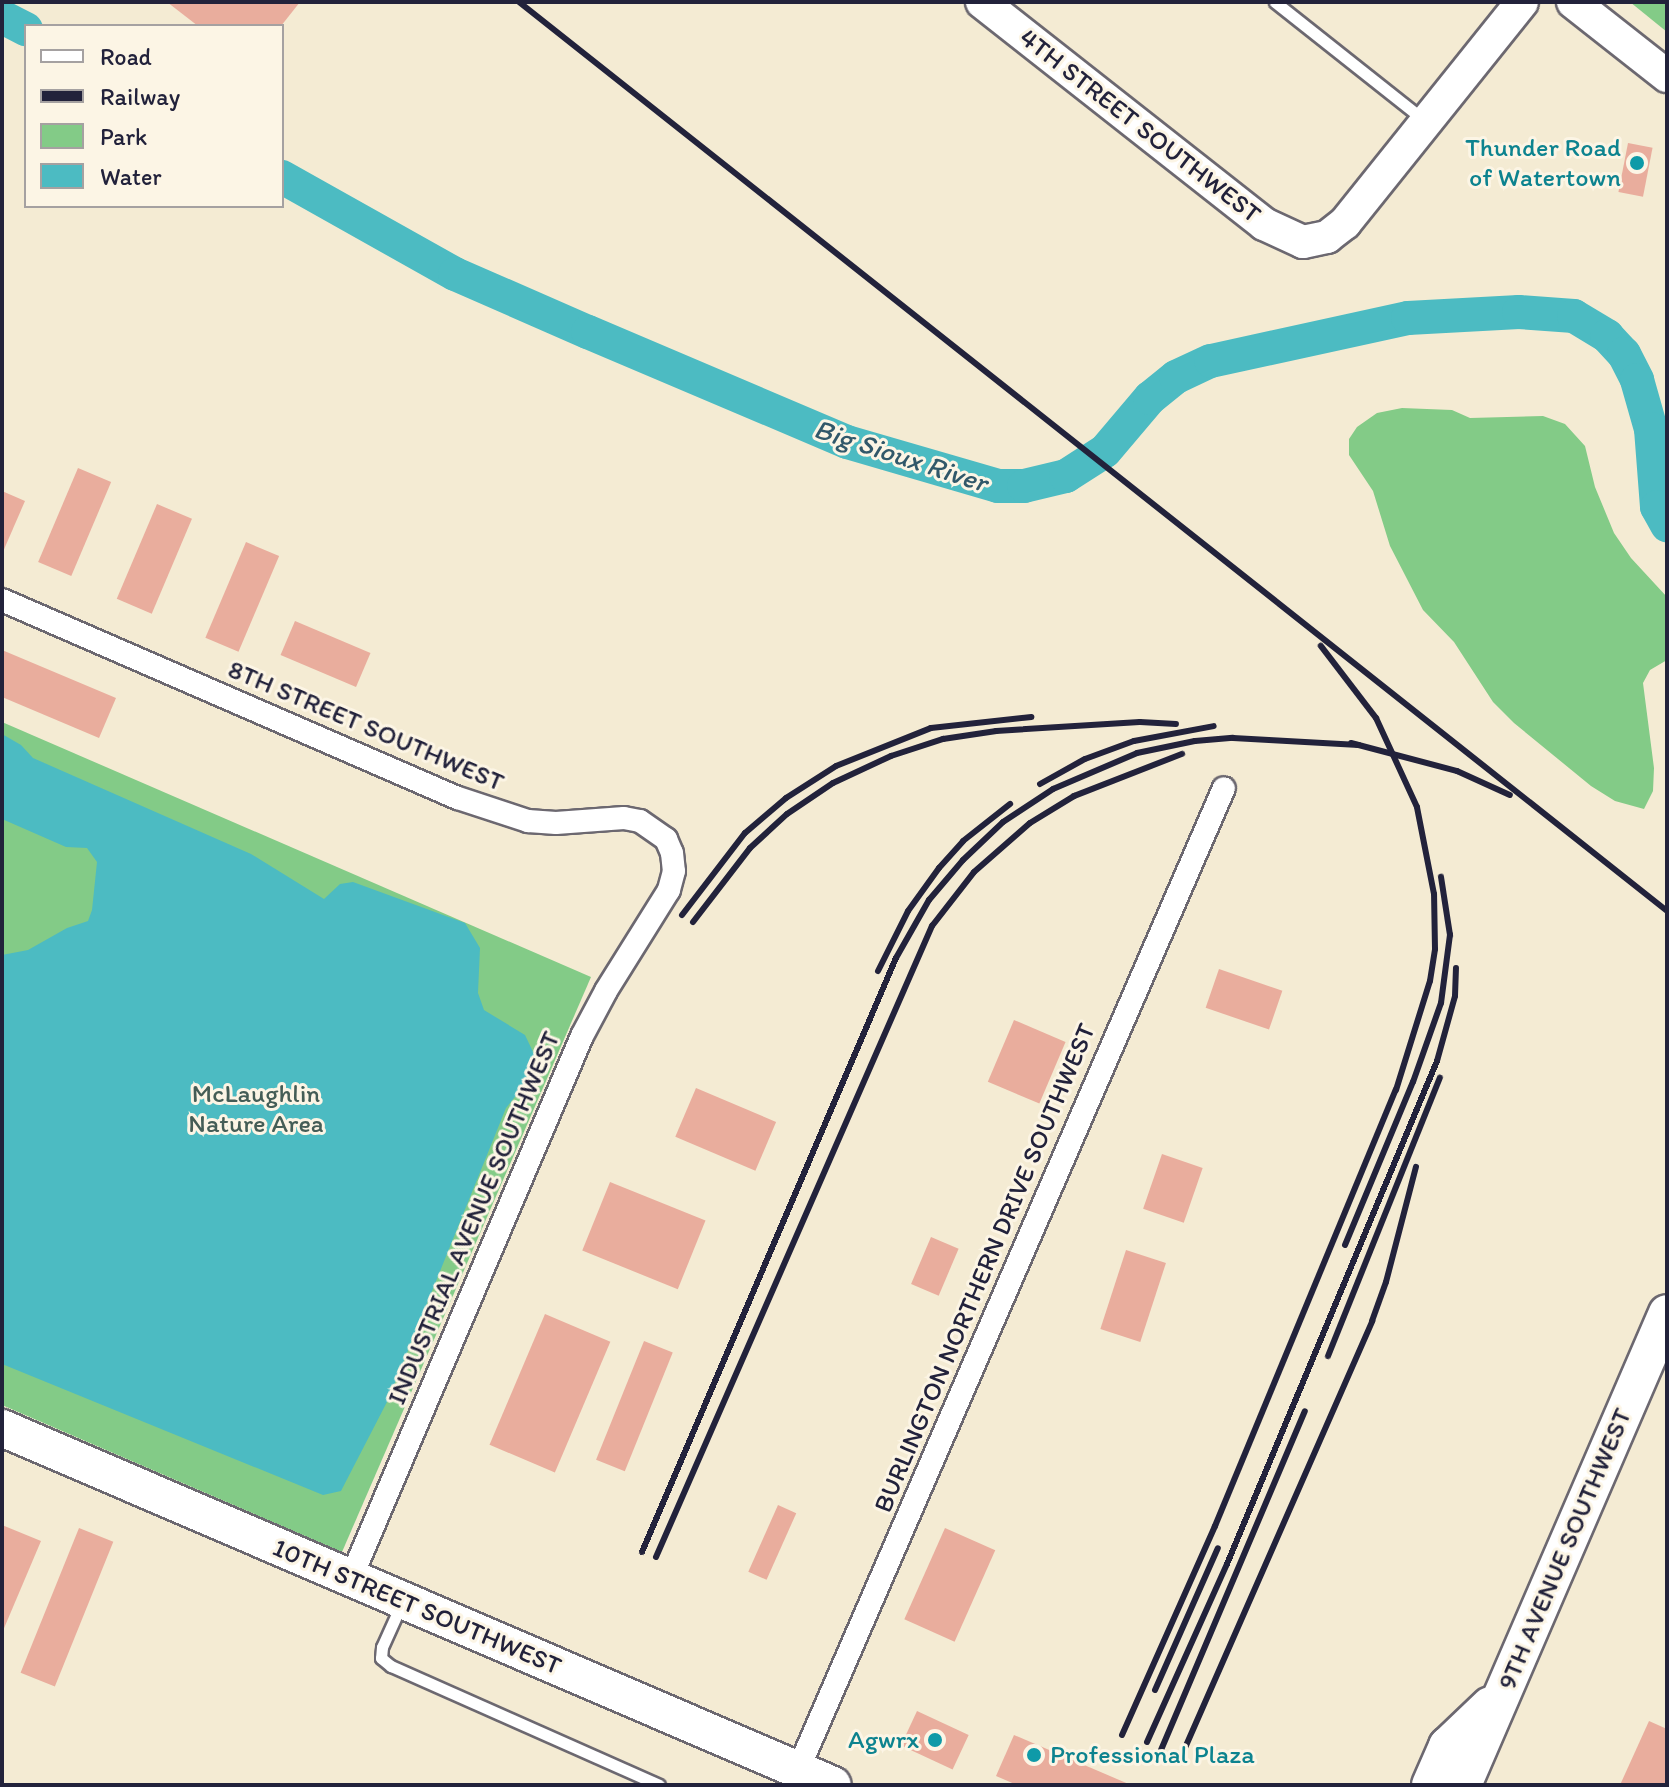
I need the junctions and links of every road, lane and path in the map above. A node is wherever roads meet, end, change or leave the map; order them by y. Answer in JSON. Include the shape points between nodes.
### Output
{"nodes":[{"id":1,"x":1275,"y":2,"type":"edge"},
{"id":2,"x":1522,"y":2,"type":"edge"},
{"id":3,"x":1573,"y":2,"type":"edge"},
{"id":4,"x":996,"y":6,"type":"edge"},
{"id":5,"x":1667,"y":76,"type":"edge"},
{"id":6,"x":1426,"y":122,"type":"junction"},
{"id":7,"x":2,"y":600,"type":"edge"},
{"id":8,"x":1224,"y":788,"type":"dead end"},
{"id":9,"x":669,"y":890,"type":"joint"},
{"id":10,"x":1667,"y":1313,"type":"edge"},
{"id":11,"x":2,"y":1428,"type":"edge"},
{"id":12,"x":351,"y":1578,"type":"junction"},
{"id":13,"x":403,"y":1600,"type":"junction"},
{"id":14,"x":1502,"y":1693,"type":"junction"},
{"id":15,"x":798,"y":1770,"type":"junction"},
{"id":16,"x":659,"y":1785,"type":"edge"},
{"id":17,"x":833,"y":1785,"type":"edge"},
{"id":18,"x":1430,"y":1785,"type":"edge"},
{"id":19,"x":1463,"y":1785,"type":"edge"}],
"edges":[{"from":1,"to":6,"type":"lane"},
{"from":2,"to":6,"type":"street"},
{"from":3,"to":5,"type":"street"},
{"from":4,"to":6,"type":"street","name":"4TH STREET SOUTHWEST","via":[[1264,224],[1303,242],[1327,237],[1345,223]]},
{"from":7,"to":9,"type":"street","name":"8TH STREET SOUTHWEST","via":[[498,813],[556,823],[640,821],[666,839],[672,853]]},
{"from":8,"to":15,"type":"street","name":"BURLINGTON NORTHERN DRIVE SOUTHWEST"},
{"from":9,"to":12,"type":"street","name":"INDUSTRIAL AVENUE SOUTHWEST","via":[[582,1036]]},
{"from":10,"to":14,"type":"main road","name":"9TH AVENUE SOUTHWEST"},
{"from":11,"to":12,"type":"main road","name":"10TH STREET SOUTHWEST"},
{"from":12,"to":13,"type":"main road","name":"10TH STREET SOUTHWEST"},
{"from":13,"to":15,"type":"main road","name":"10TH STREET SOUTHWEST"},
{"from":13,"to":16,"type":"lane","via":[[382,1647],[381,1658],[391,1666]]},
{"from":14,"to":18,"type":"main road","via":[[1447,1746]]},
{"from":14,"to":19,"type":"main road","name":"9TH AVENUE SOUTHWEST"},
{"from":15,"to":17,"type":"main road","name":"10TH STREET SOUTHWEST"}]}
